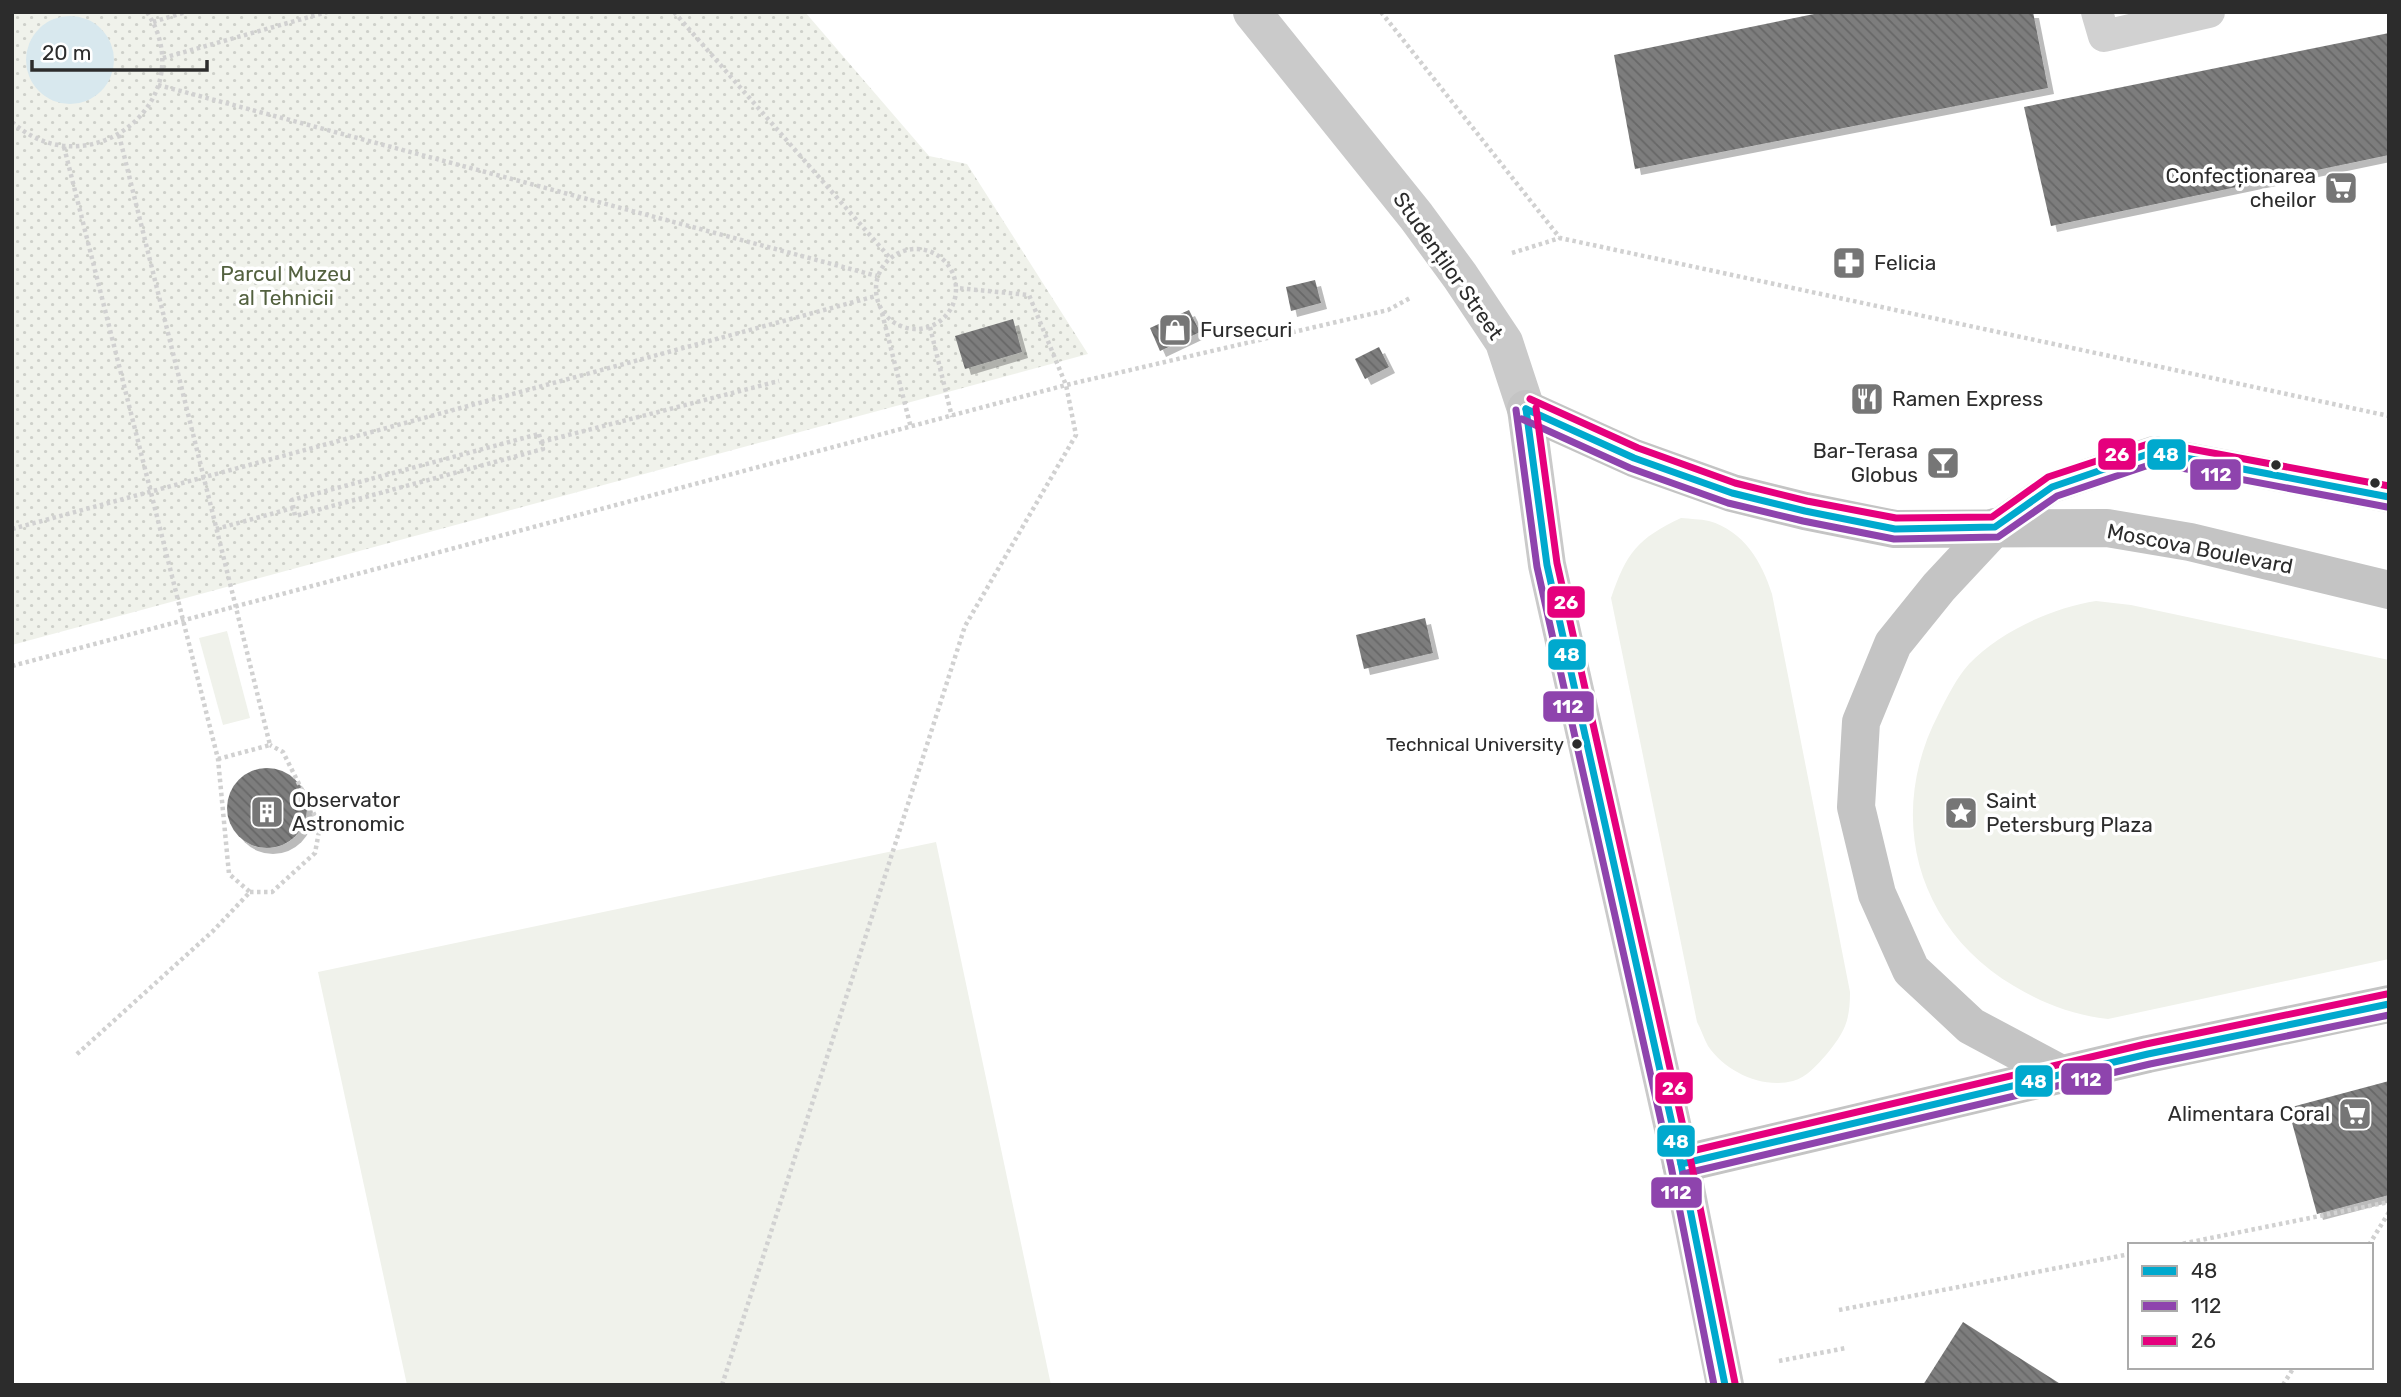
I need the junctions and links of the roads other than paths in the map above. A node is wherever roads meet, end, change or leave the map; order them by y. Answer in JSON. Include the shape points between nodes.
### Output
{"nodes":[{"id":1,"x":1252,"y":12,"type":"edge"},
{"id":2,"x":2096,"y":12,"type":"edge"},
{"id":3,"x":2208,"y":12,"type":"edge"},
{"id":4,"x":1526,"y":409,"type":"junction"},
{"id":5,"x":2389,"y":497,"type":"edge"},
{"id":6,"x":1995,"y":527,"type":"junction"},
{"id":7,"x":2389,"y":590,"type":"edge"},
{"id":8,"x":2389,"y":1004,"type":"edge"},
{"id":9,"x":2061,"y":1074,"type":"junction"},
{"id":10,"x":1681,"y":1164,"type":"junction"},
{"id":11,"x":1725,"y":1385,"type":"edge"}],
"edges":[{"from":1,"to":4,"type":"main road","name":"Studenților Street","via":[[1460,276],[1504,342]]},
{"from":2,"to":3,"type":"lane","via":[[2104,36]]},
{"from":4,"to":6,"type":"main road","name":"Moscova Boulevard","via":[[1634,458],[1732,493],[1895,528]]},
{"from":4,"to":10,"type":"main road","name":"Studenților Street","via":[[1547,565]]},
{"from":5,"to":6,"type":"lane","via":[[2154,452],[2052,487]]},
{"from":6,"to":7,"type":"main road","name":"Moscova Boulevard","via":[[2107,528],[2190,542]]},
{"from":6,"to":9,"type":"main road","via":[[1893,644],[1861,722],[1856,807],[1877,894],[1911,970],[1971,1026]]},
{"from":8,"to":9,"type":"main road"},
{"from":9,"to":10,"type":"main road"},
{"from":10,"to":11,"type":"main road","name":"Studenților Street"}]}
